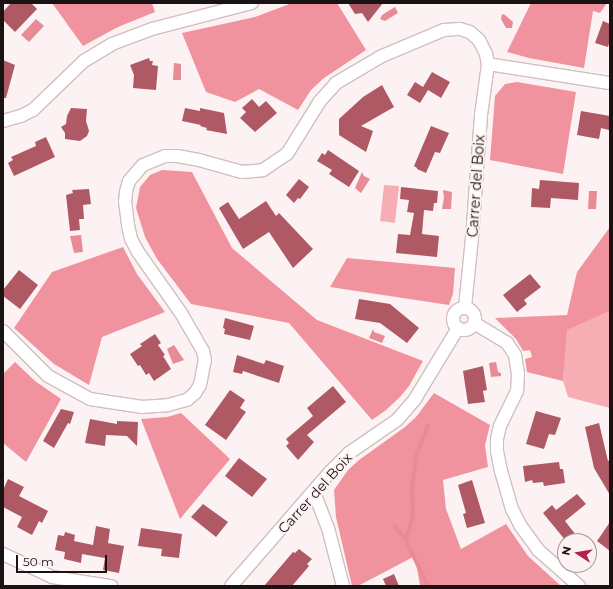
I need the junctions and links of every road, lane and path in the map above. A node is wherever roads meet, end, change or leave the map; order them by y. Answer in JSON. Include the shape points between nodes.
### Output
{"nodes":[{"id":1,"x":252,"y":3,"type":"edge"},
{"id":2,"x":488,"y":64,"type":"junction"},
{"id":3,"x":610,"y":83,"type":"edge"},
{"id":4,"x":3,"y":121,"type":"edge"},
{"id":5,"x":465,"y":307,"type":"junction"},
{"id":6,"x":474,"y":323,"type":"junction"},
{"id":7,"x":458,"y":328,"type":"junction"},
{"id":8,"x":3,"y":331,"type":"edge"},
{"id":9,"x":314,"y":492,"type":"junction"},
{"id":10,"x":3,"y":554,"type":"edge"},
{"id":11,"x":111,"y":586,"type":"edge"},
{"id":12,"x":231,"y":586,"type":"edge"},
{"id":13,"x":343,"y":586,"type":"edge"},
{"id":14,"x":579,"y":586,"type":"edge"}],
"edges":[{"from":1,"to":4,"type":"street","via":[[152,29],[112,44],[84,61],[33,110]]},
{"from":2,"to":3,"type":"street"},
{"from":2,"to":5,"type":"street","name":"Carrer del Boix","via":[[481,115]]},
{"from":2,"to":8,"type":"street","via":[[479,40],[470,32],[460,29],[444,30],[382,56],[336,83],[320,101],[287,154],[263,170],[242,172],[199,160],[165,156],[137,171],[129,181],[125,202],[131,239],[193,332],[205,360],[200,384],[187,400],[168,405],[142,407],[90,399],[48,376]]},
{"from":5,"to":6,"type":"street","via":[[474,313]]},
{"from":5,"to":7,"type":"street","via":[[453,314],[453,322]]},
{"from":6,"to":7,"type":"street","via":[[466,330]]},
{"from":6,"to":14,"type":"street","via":[[507,343],[515,355],[517,391],[500,426],[497,439],[501,470],[512,509],[538,550]]},
{"from":7,"to":9,"type":"street","name":"Carrer del Boix","via":[[415,399],[396,420],[349,453]]},
{"from":9,"to":12,"type":"street","name":"Carrer del Boix"},
{"from":9,"to":13,"type":"street","via":[[328,528]]},
{"from":10,"to":11,"type":"street","via":[[52,576]]}]}
